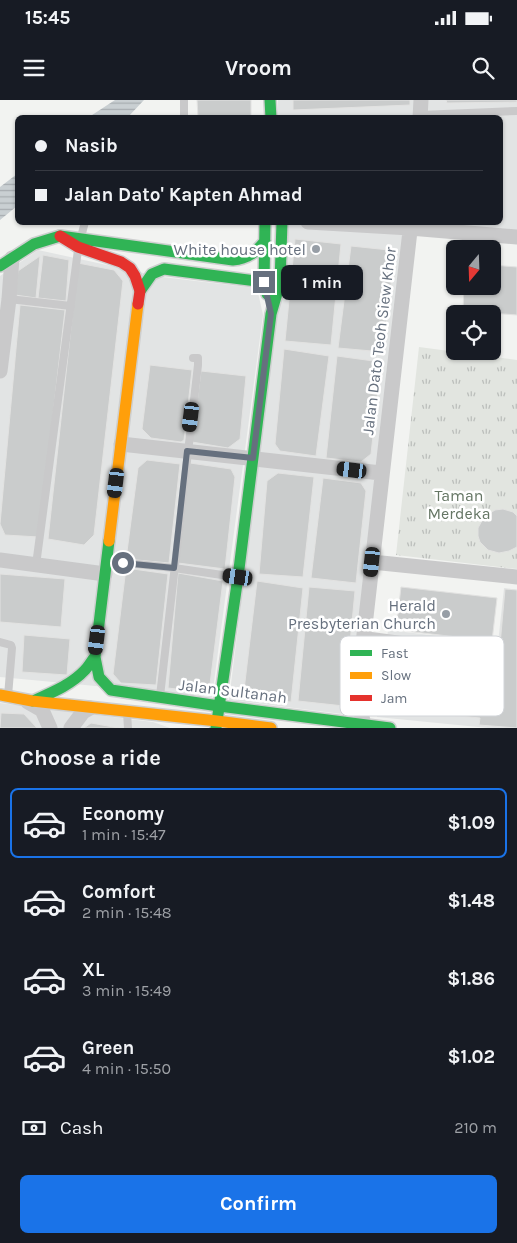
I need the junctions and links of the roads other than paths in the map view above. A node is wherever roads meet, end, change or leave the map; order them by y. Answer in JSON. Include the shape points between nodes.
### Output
{"nodes":[{"id":1,"x":184,"y":100,"type":"edge"},
{"id":2,"x":270,"y":100,"type":"edge"},
{"id":3,"x":420,"y":111,"type":"edge"},
{"id":4,"x":517,"y":112,"type":"edge"},
{"id":5,"x":184,"y":115,"type":"edge"},
{"id":6,"x":271,"y":115,"type":"edge"},
{"id":7,"x":84,"y":225,"type":"edge"},
{"id":8,"x":265,"y":225,"type":"edge"},
{"id":9,"x":282,"y":225,"type":"edge"},
{"id":10,"x":410,"y":225,"type":"edge"},
{"id":11,"x":517,"y":237,"type":"edge"},
{"id":12,"x":265,"y":241,"type":"junction"},
{"id":13,"x":79,"y":243,"type":"junction"},
{"id":14,"x":6,"y":262,"type":"edge"},
{"id":15,"x":264,"y":282,"type":"junction"},
{"id":16,"x":140,"y":292,"type":"junction"},
{"id":17,"x":8,"y":299,"type":"junction"},
{"id":18,"x":71,"y":306,"type":"junction"},
{"id":19,"x":271,"y":314,"type":"junction"},
{"id":20,"x":193,"y":358,"type":"dead end"},
{"id":21,"x":0,"y":371,"type":"edge"},
{"id":22,"x":121,"y":444,"type":"junction"},
{"id":23,"x":187,"y":451,"type":"junction"},
{"id":24,"x":253,"y":458,"type":"junction"},
{"id":25,"x":381,"y":473,"type":"junction"},
{"id":26,"x":0,"y":560,"type":"edge"},
{"id":27,"x":372,"y":562,"type":"junction"},
{"id":28,"x":36,"y":565,"type":"junction"},
{"id":29,"x":106,"y":567,"type":"junction"},
{"id":30,"x":174,"y":568,"type":"junction"},
{"id":31,"x":238,"y":577,"type":"junction"},
{"id":32,"x":517,"y":577,"type":"edge"},
{"id":33,"x":364,"y":635,"type":"joint"},
{"id":34,"x":372,"y":636,"type":"edge"},
{"id":35,"x":0,"y":642,"type":"edge"},
{"id":36,"x":94,"y":657,"type":"junction"},
{"id":37,"x":16,"y":698,"type":"edge"},
{"id":38,"x":160,"y":698,"type":"junction"},
{"id":39,"x":219,"y":706,"type":"junction"},
{"id":40,"x":90,"y":708,"type":"junction"},
{"id":41,"x":132,"y":712,"type":"junction"},
{"id":42,"x":217,"y":724,"type":"edge"},
{"id":43,"x":337,"y":724,"type":"edge"},
{"id":44,"x":364,"y":726,"type":"edge"},
{"id":45,"x":50,"y":728,"type":"edge"},
{"id":46,"x":71,"y":728,"type":"edge"},
{"id":47,"x":128,"y":728,"type":"edge"},
{"id":48,"x":182,"y":728,"type":"edge"},
{"id":49,"x":270,"y":728,"type":"edge"},
{"id":50,"x":390,"y":728,"type":"edge"}],
"edges":[{"from":1,"to":5,"type":"lane"},
{"from":2,"to":6,"type":"street"},
{"from":3,"to":4,"type":"lane"},
{"from":7,"to":13,"type":"lane"},
{"from":8,"to":12,"type":"street"},
{"from":9,"to":19,"type":"street","via":[[280,283]]},
{"from":10,"to":11,"type":"street"},
{"from":10,"to":25,"type":"street","name":"Jalan Dato Teoh Siew Khor"},
{"from":12,"to":13,"type":"street","via":[[246,259],[234,260]]},
{"from":12,"to":15,"type":"street"},
{"from":13,"to":14,"type":"street","via":[[60,236],[34,244]]},
{"from":13,"to":16,"type":"street","via":[[130,268]]},
{"from":13,"to":18,"type":"lane"},
{"from":14,"to":17,"type":"street"},
{"from":15,"to":16,"type":"street","via":[[164,269],[152,273]]},
{"from":15,"to":19,"type":"street"},
{"from":16,"to":22,"type":"street"},
{"from":17,"to":18,"type":"lane"},
{"from":17,"to":21,"type":"street"},
{"from":18,"to":28,"type":"lane"},
{"from":19,"to":24,"type":"street"},
{"from":20,"to":23,"type":"lane","via":[[198,358]]},
{"from":22,"to":23,"type":"street"},
{"from":22,"to":29,"type":"street"},
{"from":23,"to":24,"type":"street"},
{"from":23,"to":30,"type":"lane"},
{"from":24,"to":25,"type":"street"},
{"from":24,"to":31,"type":"street"},
{"from":25,"to":27,"type":"street","name":"Jalan Dato Teoh Siew Khor"},
{"from":26,"to":28,"type":"street"},
{"from":27,"to":32,"type":"street"},
{"from":27,"to":33,"type":"street","name":"Jalan Dato Teoh Siew Khor"},
{"from":28,"to":29,"type":"street"},
{"from":29,"to":30,"type":"lane"},
{"from":29,"to":36,"type":"street"},
{"from":30,"to":31,"type":"lane"},
{"from":30,"to":38,"type":"lane"},
{"from":31,"to":39,"type":"street"},
{"from":33,"to":34,"type":"lane"},
{"from":35,"to":37,"type":"lane","via":[[12,648]]},
{"from":36,"to":37,"type":"street","via":[[85,670],[56,690]]},
{"from":36,"to":38,"type":"street","name":"Jalan Sultanah","via":[[99,677],[111,690]]},
{"from":37,"to":40,"type":"street","name":"Jalan Sultanah"},
{"from":37,"to":45,"type":"street","via":[[42,710]]},
{"from":38,"to":39,"type":"street","name":"Jalan Sultanah"},
{"from":39,"to":42,"type":"street"},
{"from":39,"to":43,"type":"street","name":"Jalan Sultanah"},
{"from":40,"to":41,"type":"street","name":"Jalan Sultanah"},
{"from":40,"to":46,"type":"street"},
{"from":41,"to":42,"type":"street","name":"Jalan Sultanah"},
{"from":41,"to":47,"type":"lane"},
{"from":41,"to":48,"type":"street"},
{"from":42,"to":49,"type":"street","name":"Jalan Sultanah"},
{"from":43,"to":44,"type":"street","name":"Jalan Sultanah"},
{"from":44,"to":50,"type":"street","name":"Jalan Sultanah"}]}
